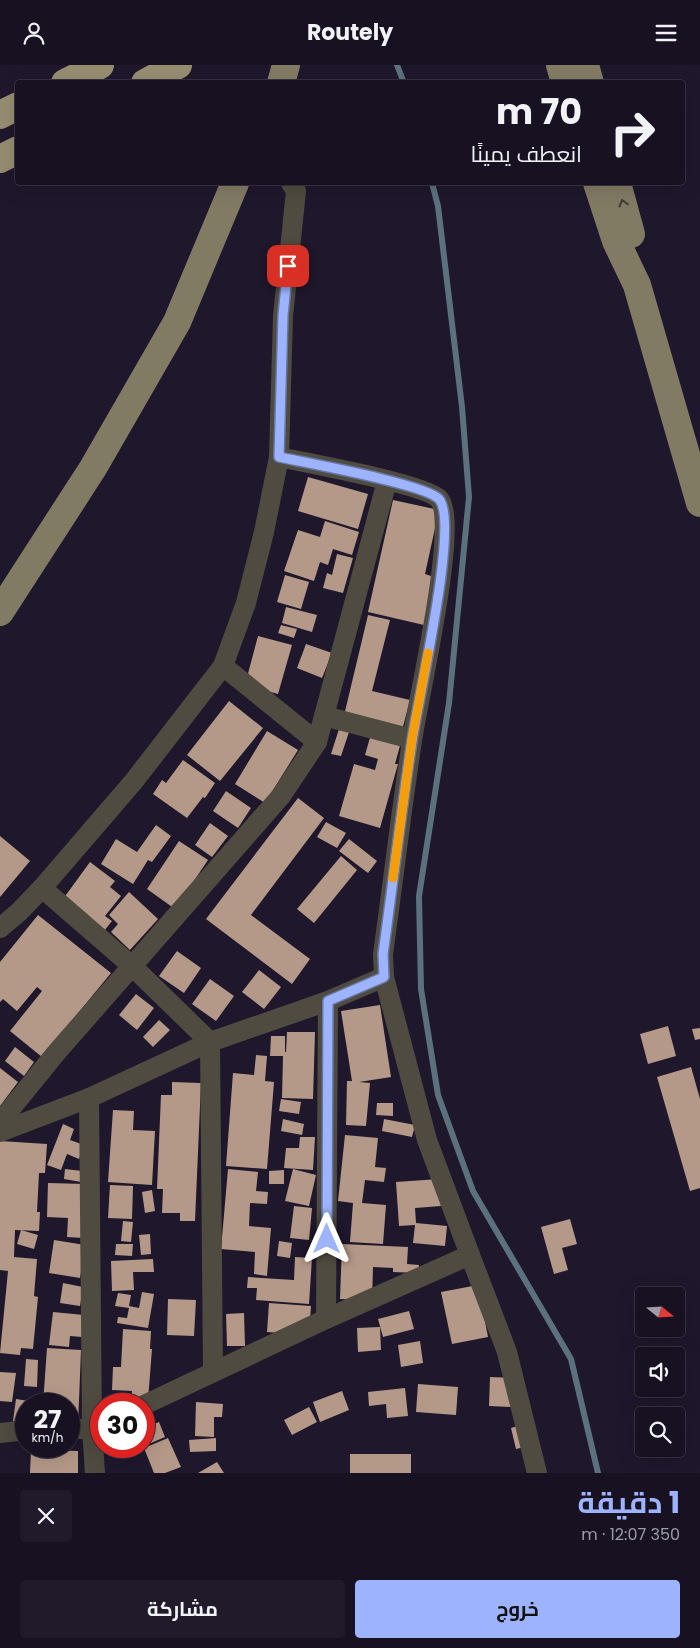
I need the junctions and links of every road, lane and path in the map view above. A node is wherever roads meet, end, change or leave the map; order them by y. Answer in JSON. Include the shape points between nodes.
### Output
{"nodes":[{"id":1,"x":100,"y":65,"type":"edge"},
{"id":2,"x":178,"y":65,"type":"edge"},
{"id":3,"x":268,"y":65,"type":"edge"},
{"id":4,"x":286,"y":65,"type":"edge"},
{"id":5,"x":560,"y":65,"type":"edge"},
{"id":6,"x":585,"y":65,"type":"edge"},
{"id":7,"x":71,"y":80,"type":"edge"},
{"id":8,"x":150,"y":80,"type":"edge"},
{"id":9,"x":265,"y":80,"type":"edge"},
{"id":10,"x":282,"y":80,"type":"edge"},
{"id":11,"x":564,"y":80,"type":"edge"},
{"id":12,"x":589,"y":80,"type":"edge"},
{"id":13,"x":15,"y":108,"type":"edge"},
{"id":14,"x":0,"y":115,"type":"edge"},
{"id":15,"x":15,"y":152,"type":"edge"},
{"id":16,"x":0,"y":159,"type":"edge"},
{"id":17,"x":234,"y":185,"type":"edge"},
{"id":18,"x":292,"y":185,"type":"edge"},
{"id":19,"x":598,"y":185,"type":"edge"},
{"id":20,"x":618,"y":185,"type":"edge"},
{"id":21,"x":637,"y":285,"type":"junction"},
{"id":22,"x":279,"y":457,"type":"junction"},
{"id":23,"x":387,"y":481,"type":"junction"},
{"id":24,"x":700,"y":503,"type":"edge"},
{"id":25,"x":0,"y":613,"type":"edge"},
{"id":26,"x":223,"y":666,"type":"junction"},
{"id":27,"x":324,"y":717,"type":"junction"},
{"id":28,"x":412,"y":739,"type":"junction"},
{"id":29,"x":317,"y":742,"type":"junction"},
{"id":30,"x":42,"y":888,"type":"junction"},
{"id":31,"x":0,"y":928,"type":"edge"},
{"id":32,"x":132,"y":966,"type":"junction"},
{"id":33,"x":384,"y":977,"type":"junction"},
{"id":34,"x":328,"y":1001,"type":"junction"},
{"id":35,"x":210,"y":1042,"type":"junction"},
{"id":36,"x":89,"y":1098,"type":"junction"},
{"id":37,"x":0,"y":1122,"type":"edge"},
{"id":38,"x":0,"y":1132,"type":"edge"},
{"id":39,"x":470,"y":1255,"type":"junction"},
{"id":40,"x":326,"y":1319,"type":"junction"},
{"id":41,"x":213,"y":1371,"type":"junction"},
{"id":42,"x":96,"y":1393,"type":"edge"},
{"id":43,"x":155,"y":1400,"type":"edge"},
{"id":44,"x":15,"y":1431,"type":"edge"},
{"id":45,"x":0,"y":1433,"type":"edge"},
{"id":46,"x":96,"y":1458,"type":"edge"},
{"id":47,"x":95,"y":1473,"type":"edge"},
{"id":48,"x":537,"y":1473,"type":"edge"}],
"edges":[{"from":1,"to":7,"type":"highway"},
{"from":2,"to":8,"type":"highway"},
{"from":3,"to":9,"type":"main road"},
{"from":4,"to":10,"type":"main road"},
{"from":5,"to":11,"type":"main road"},
{"from":6,"to":12,"type":"main road"},
{"from":13,"to":14,"type":"highway"},
{"from":15,"to":16,"type":"highway"},
{"from":17,"to":25,"type":"main road","via":[[177,322],[93,468]]},
{"from":18,"to":22,"type":"street","via":[[296,191],[283,315]]},
{"from":19,"to":21,"type":"main road","via":[[616,241]]},
{"from":21,"to":20,"type":"main road","one_way":true,"via":[[635,253]]},
{"from":21,"to":24,"type":"main road"},
{"from":22,"to":23,"type":"street"},
{"from":22,"to":26,"type":"street","via":[[246,603]]},
{"from":23,"to":27,"type":"street"},
{"from":23,"to":28,"type":"street","via":[[430,493],[441,503],[444,515],[438,604]]},
{"from":26,"to":29,"type":"street"},
{"from":26,"to":30,"type":"street","via":[[134,781]]},
{"from":27,"to":28,"type":"street"},
{"from":27,"to":29,"type":"street"},
{"from":28,"to":33,"type":"street","via":[[383,954]]},
{"from":29,"to":32,"type":"street","via":[[281,796]]},
{"from":30,"to":31,"type":"street"},
{"from":30,"to":32,"type":"street"},
{"from":32,"to":35,"type":"street"},
{"from":32,"to":37,"type":"street"},
{"from":33,"to":34,"type":"street"},
{"from":33,"to":39,"type":"street","via":[[427,1140]]},
{"from":34,"to":35,"type":"street"},
{"from":34,"to":40,"type":"street"},
{"from":35,"to":36,"type":"street"},
{"from":35,"to":41,"type":"street"},
{"from":36,"to":38,"type":"street"},
{"from":36,"to":42,"type":"street"},
{"from":39,"to":40,"type":"street"},
{"from":39,"to":48,"type":"street","via":[[507,1352]]},
{"from":40,"to":41,"type":"street"},
{"from":41,"to":43,"type":"street"},
{"from":44,"to":45,"type":"street"},
{"from":46,"to":47,"type":"street"}]}
